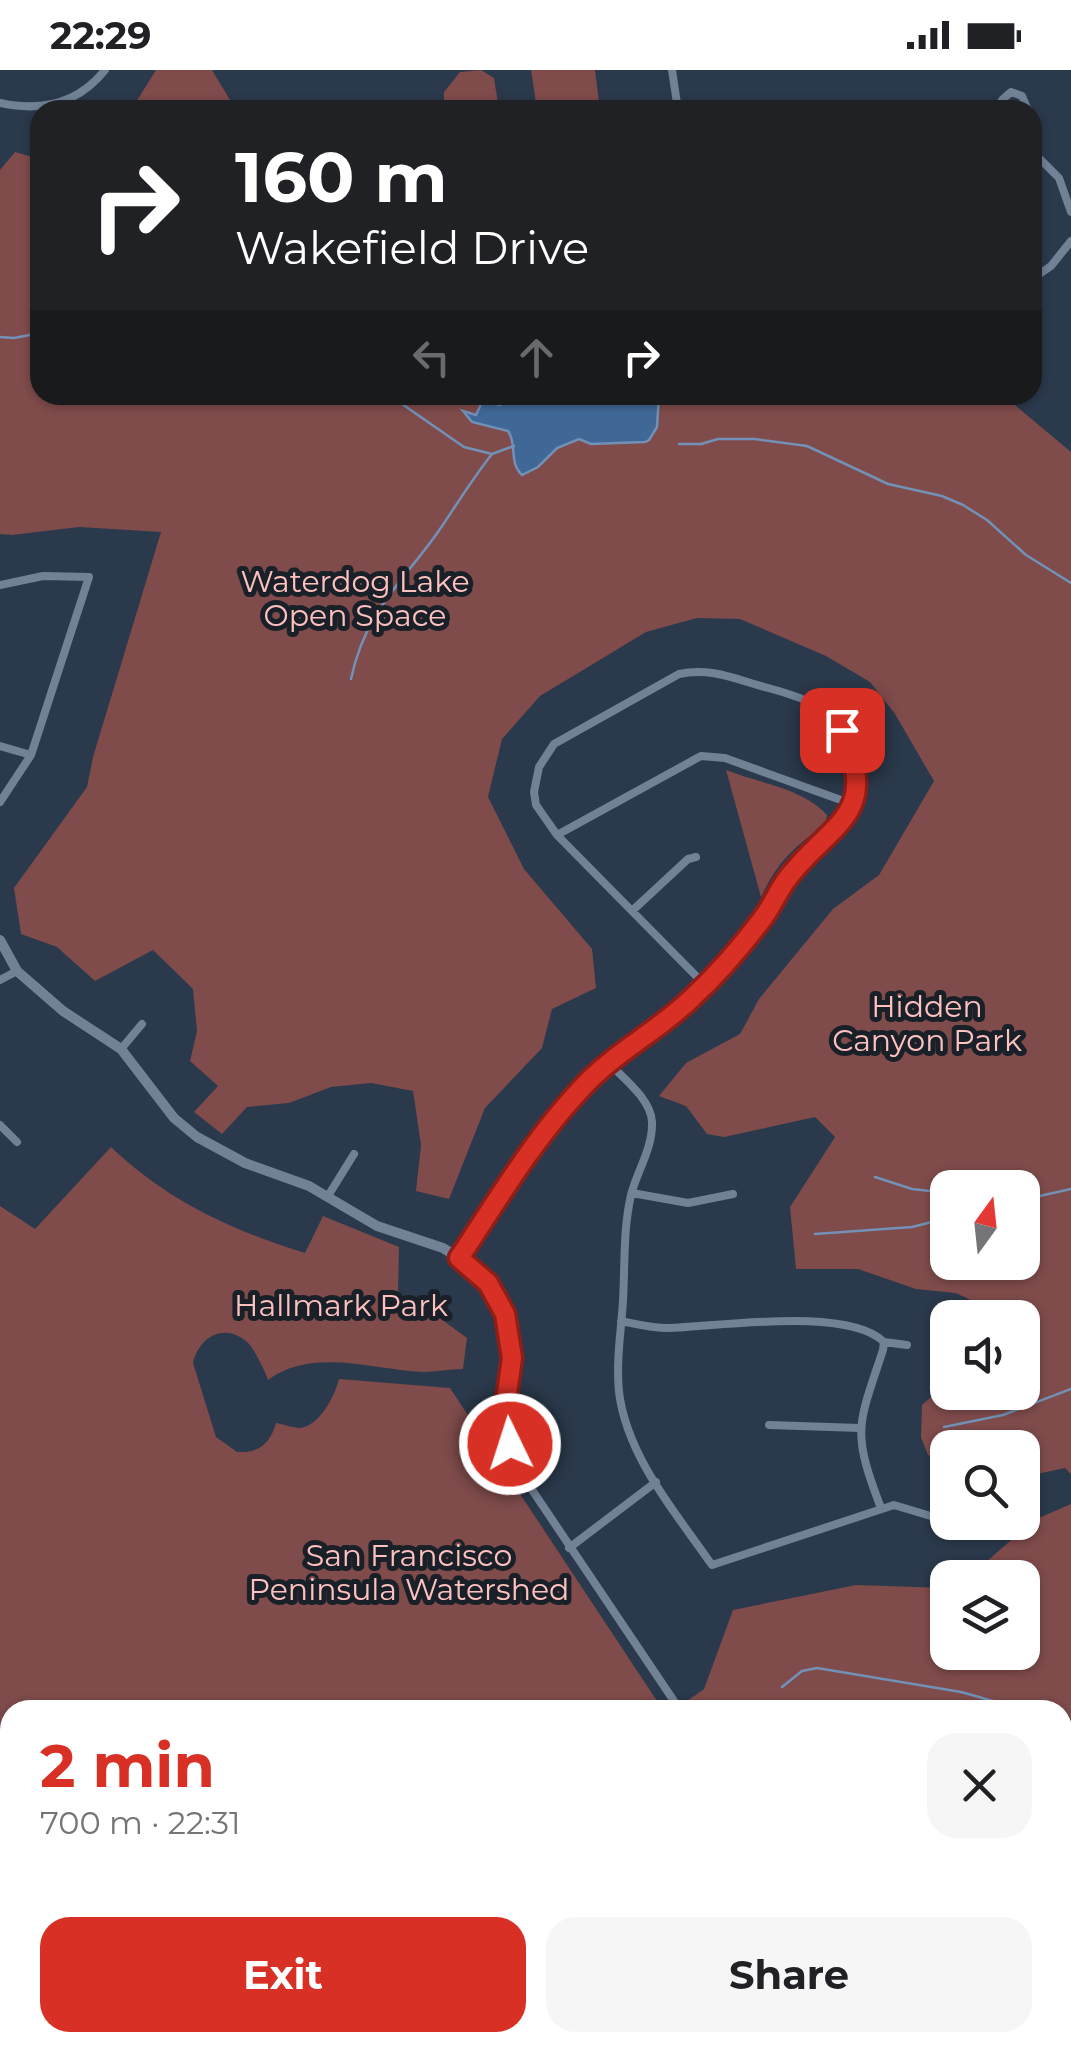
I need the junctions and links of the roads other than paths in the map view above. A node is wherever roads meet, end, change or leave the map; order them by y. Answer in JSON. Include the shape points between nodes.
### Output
{"nodes":[{"id":1,"x":106,"y":70,"type":"edge"},
{"id":2,"x":672,"y":70,"type":"edge"},
{"id":3,"x":69,"y":100,"type":"edge"},
{"id":4,"x":676,"y":100,"type":"edge"},
{"id":5,"x":1002,"y":100,"type":"edge"},
{"id":6,"x":1024,"y":100,"type":"edge"},
{"id":7,"x":0,"y":104,"type":"edge"},
{"id":8,"x":30,"y":106,"type":"edge"},
{"id":9,"x":1042,"y":161,"type":"edge"},
{"id":10,"x":1071,"y":212,"type":"edge"},
{"id":11,"x":1071,"y":242,"type":"edge"},
{"id":12,"x":1042,"y":273,"type":"edge"},
{"id":13,"x":0,"y":584,"type":"edge"},
{"id":14,"x":0,"y":746,"type":"edge"},
{"id":15,"x":31,"y":756,"type":"junction"},
{"id":16,"x":0,"y":802,"type":"edge"},
{"id":17,"x":852,"y":804,"type":"junction"},
{"id":18,"x":558,"y":835,"type":"junction"},
{"id":19,"x":696,"y":856,"type":"dead end"},
{"id":20,"x":632,"y":911,"type":"junction"},
{"id":21,"x":0,"y":940,"type":"edge"},
{"id":22,"x":17,"y":971,"type":"junction"},
{"id":23,"x":0,"y":980,"type":"edge"},
{"id":24,"x":705,"y":985,"type":"junction"},
{"id":25,"x":142,"y":1024,"type":"dead end"},
{"id":26,"x":121,"y":1050,"type":"junction"},
{"id":27,"x":608,"y":1062,"type":"junction"},
{"id":28,"x":0,"y":1126,"type":"edge"},
{"id":29,"x":18,"y":1142,"type":"dead end"},
{"id":30,"x":354,"y":1154,"type":"dead end"},
{"id":31,"x":632,"y":1193,"type":"junction"},
{"id":32,"x":733,"y":1194,"type":"dead end"},
{"id":33,"x":328,"y":1196,"type":"junction"},
{"id":34,"x":459,"y":1258,"type":"junction"},
{"id":35,"x":621,"y":1321,"type":"junction"},
{"id":36,"x":884,"y":1342,"type":"junction"},
{"id":37,"x":907,"y":1346,"type":"dead end"},
{"id":38,"x":769,"y":1425,"type":"dead end"},
{"id":39,"x":860,"y":1428,"type":"junction"},
{"id":40,"x":656,"y":1482,"type":"junction"},
{"id":41,"x":881,"y":1508,"type":"junction"},
{"id":42,"x":930,"y":1516,"type":"edge"},
{"id":43,"x":569,"y":1548,"type":"junction"},
{"id":44,"x":673,"y":1700,"type":"edge"}],
"edges":[{"from":1,"to":3,"type":"street"},
{"from":2,"to":4,"type":"street"},
{"from":5,"to":6,"type":"street","via":[[1011,92]]},
{"from":7,"to":8,"type":"street"},
{"from":9,"to":10,"type":"street","via":[[1059,178]]},
{"from":11,"to":12,"type":"street"},
{"from":13,"to":15,"type":"street","via":[[89,577]]},
{"from":14,"to":15,"type":"street"},
{"from":15,"to":16,"type":"street"},
{"from":17,"to":18,"type":"street","via":[[725,758],[701,756]]},
{"from":17,"to":18,"type":"street","via":[[852,757],[829,716],[800,698],[693,671],[548,750],[534,792]]},
{"from":17,"to":24,"type":"street","via":[[841,826],[788,878],[766,915]]},
{"from":18,"to":20,"type":"street"},
{"from":19,"to":20,"type":"street"},
{"from":20,"to":24,"type":"street"},
{"from":21,"to":22,"type":"street"},
{"from":22,"to":23,"type":"street"},
{"from":22,"to":26,"type":"street"},
{"from":24,"to":27,"type":"street"},
{"from":25,"to":26,"type":"street"},
{"from":26,"to":33,"type":"street","via":[[197,1137]]},
{"from":27,"to":31,"type":"street","via":[[646,1103],[652,1120]]},
{"from":27,"to":34,"type":"street","via":[[550,1126]]},
{"from":28,"to":29,"type":"street"},
{"from":30,"to":33,"type":"street"},
{"from":31,"to":32,"type":"street","via":[[688,1204]]},
{"from":31,"to":35,"type":"street"},
{"from":33,"to":34,"type":"street","via":[[376,1226]]},
{"from":34,"to":43,"type":"street","via":[[488,1283],[505,1314],[512,1358],[503,1422],[516,1466]]},
{"from":35,"to":36,"type":"street","via":[[662,1328],[820,1324],[864,1330]]},
{"from":35,"to":40,"type":"street","via":[[616,1346],[622,1409],[628,1434]]},
{"from":36,"to":37,"type":"street"},
{"from":36,"to":39,"type":"street"},
{"from":38,"to":39,"type":"street"},
{"from":39,"to":41,"type":"street","via":[[861,1453]]},
{"from":40,"to":41,"type":"street","via":[[712,1565]]},
{"from":40,"to":43,"type":"street"},
{"from":41,"to":42,"type":"street"},
{"from":43,"to":44,"type":"street"}]}
